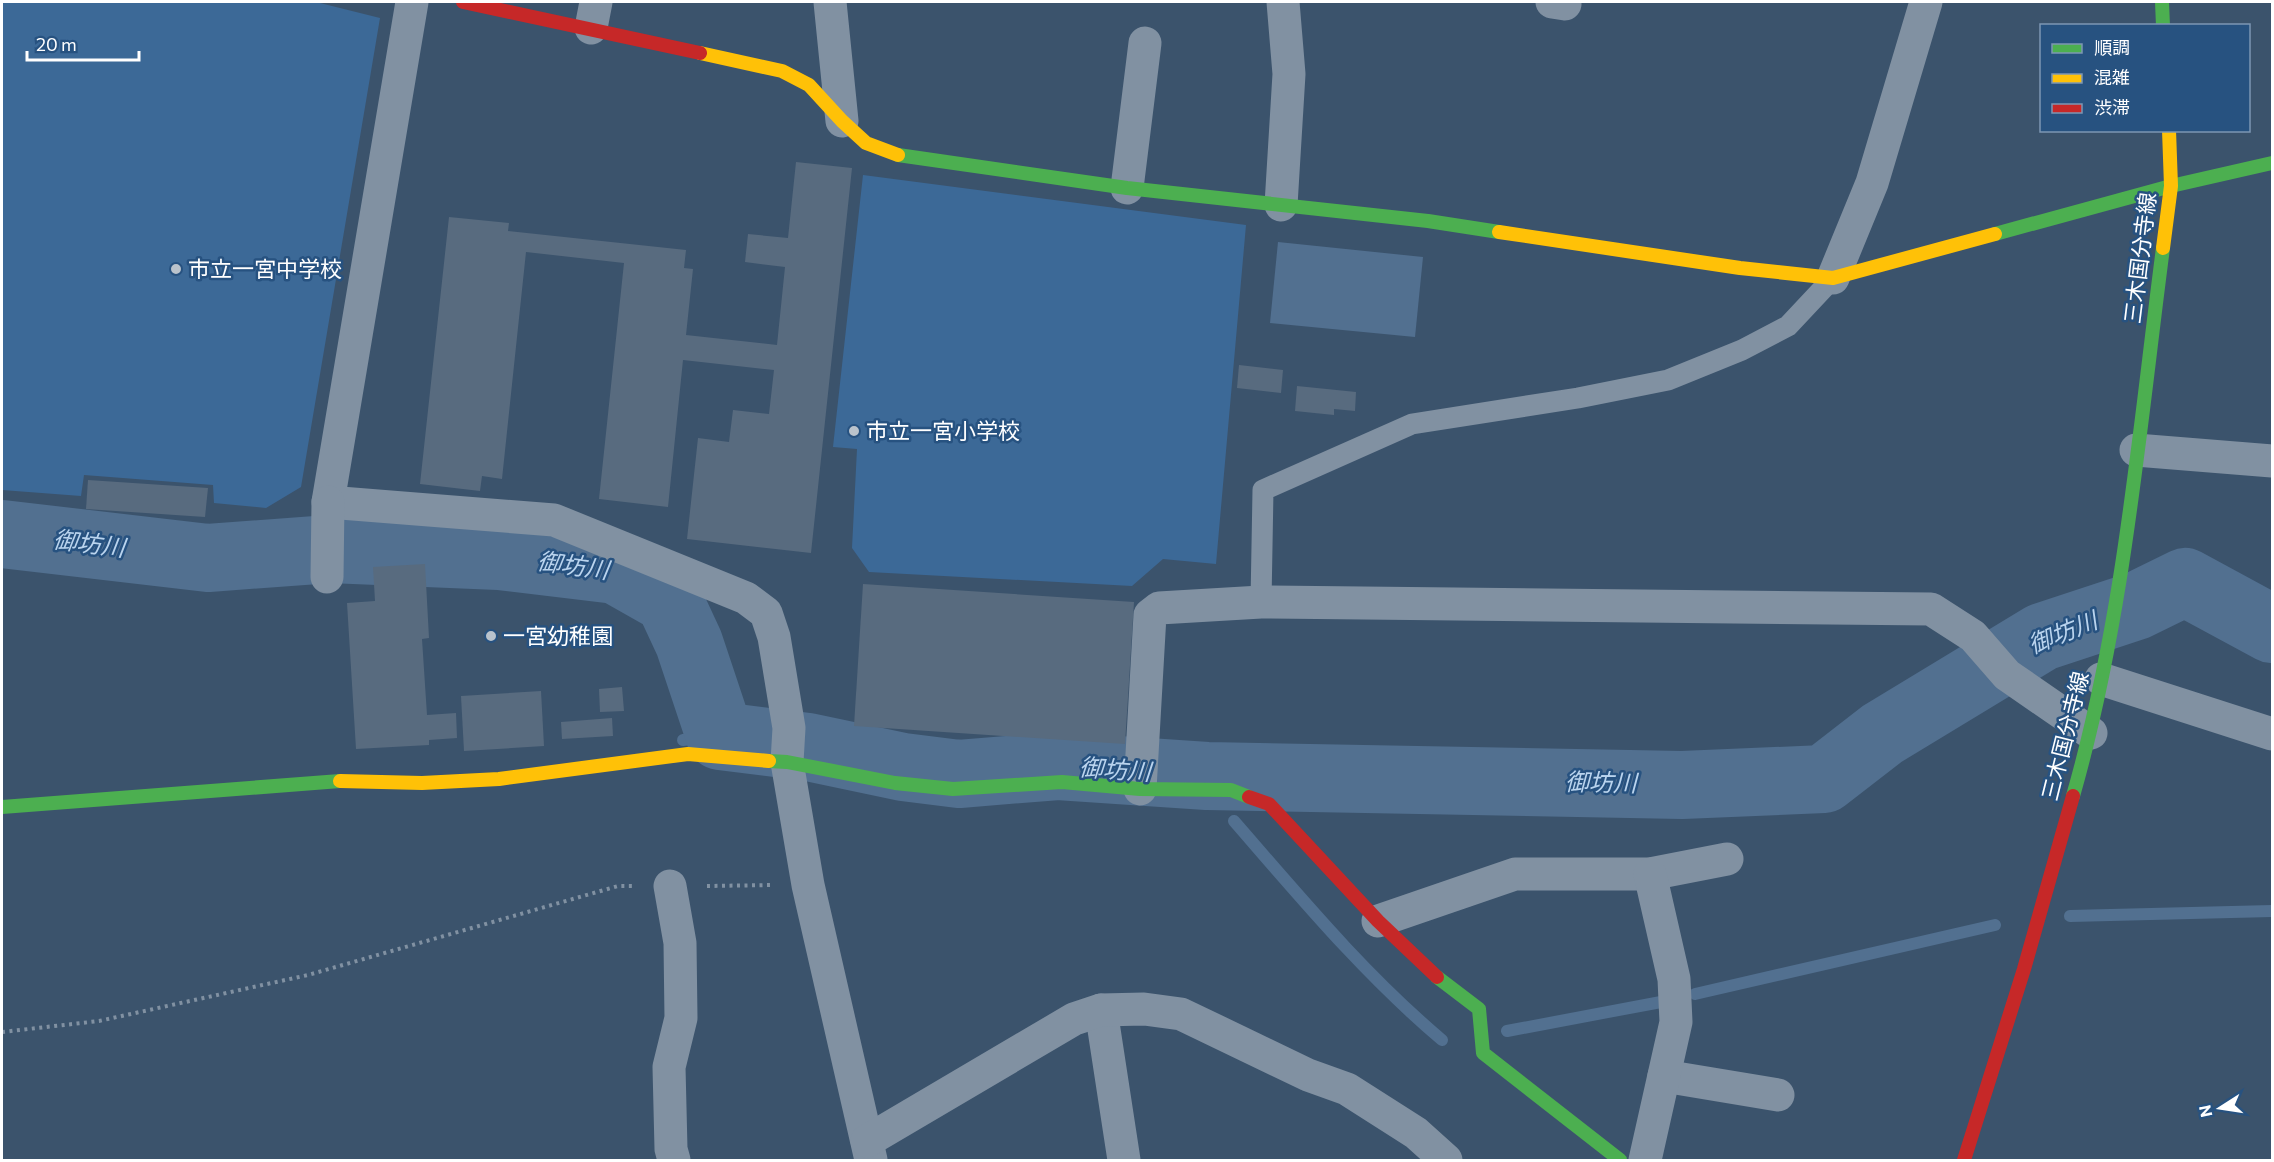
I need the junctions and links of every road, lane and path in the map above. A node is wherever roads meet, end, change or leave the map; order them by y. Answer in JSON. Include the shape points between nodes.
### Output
{"nodes":[{"id":1,"x":412,"y":2,"type":"edge"},
{"id":2,"x":463,"y":2,"type":"edge"},
{"id":3,"x":830,"y":2,"type":"edge"},
{"id":4,"x":1283,"y":2,"type":"edge"},
{"id":5,"x":1926,"y":2,"type":"edge"},
{"id":6,"x":2162,"y":2,"type":"edge"},
{"id":7,"x":594,"y":15,"type":"edge"},
{"id":8,"x":2163,"y":24,"type":"edge"},
{"id":9,"x":1145,"y":43,"type":"dead end"},
{"id":10,"x":842,"y":121,"type":"junction"},
{"id":11,"x":2169,"y":132,"type":"edge"},
{"id":12,"x":2272,"y":164,"type":"edge"},
{"id":13,"x":2171,"y":186,"type":"junction"},
{"id":14,"x":1127,"y":188,"type":"junction"},
{"id":15,"x":1281,"y":205,"type":"junction"},
{"id":16,"x":1833,"y":278,"type":"junction"},
{"id":17,"x":2136,"y":450,"type":"junction"},
{"id":18,"x":2272,"y":461,"type":"edge"},
{"id":19,"x":328,"y":514,"type":"junction"},
{"id":20,"x":327,"y":577,"type":"dead end"},
{"id":21,"x":1261,"y":602,"type":"junction"},
{"id":22,"x":2101,"y":680,"type":"junction"},
{"id":23,"x":2091,"y":733,"type":"junction"},
{"id":24,"x":2272,"y":734,"type":"edge"},
{"id":25,"x":788,"y":748,"type":"junction"},
{"id":26,"x":1141,"y":777,"type":"junction"},
{"id":27,"x":2,"y":807,"type":"edge"},
{"id":28,"x":1727,"y":859,"type":"dead end"},
{"id":29,"x":1650,"y":874,"type":"junction"},
{"id":30,"x":808,"y":885,"type":"junction"},
{"id":31,"x":670,"y":886,"type":"junction"},
{"id":32,"x":1378,"y":921,"type":"junction"},
{"id":33,"x":1101,"y":1010,"type":"junction"},
{"id":34,"x":2,"y":1032,"type":"edge"},
{"id":35,"x":1664,"y":1076,"type":"junction"},
{"id":36,"x":1779,"y":1095,"type":"dead end"},
{"id":37,"x":869,"y":1151,"type":"edge"},
{"id":38,"x":674,"y":1161,"type":"edge"},
{"id":39,"x":1124,"y":1161,"type":"edge"},
{"id":40,"x":1446,"y":1161,"type":"edge"},
{"id":41,"x":1620,"y":1161,"type":"edge"},
{"id":42,"x":1645,"y":1161,"type":"edge"},
{"id":43,"x":1964,"y":1161,"type":"edge"}],
"edges":[{"from":1,"to":19,"type":"street"},
{"from":2,"to":7,"type":"street"},
{"from":3,"to":10,"type":"street"},
{"from":4,"to":15,"type":"street","via":[[1289,74]]},
{"from":5,"to":16,"type":"street","via":[[1872,183]]},
{"from":6,"to":8,"type":"street"},
{"from":7,"to":10,"type":"street","via":[[782,71],[809,85]]},
{"from":9,"to":14,"type":"street"},
{"from":10,"to":14,"type":"street","via":[[866,143],[903,157]]},
{"from":11,"to":13,"type":"street","name":"三木国分寺線"},
{"from":12,"to":13,"type":"street"},
{"from":13,"to":16,"type":"street"},
{"from":13,"to":17,"type":"street","name":"三木国分寺線"},
{"from":14,"to":15,"type":"street"},
{"from":15,"to":16,"type":"street","via":[[1428,221],[1740,268]]},
{"from":16,"to":21,"type":"lane","via":[[1788,326],[1742,350],[1668,380],[1412,424],[1263,490]]},
{"from":17,"to":18,"type":"street"},
{"from":17,"to":22,"type":"street","name":"三木国分寺線","via":[[2120,585]]},
{"from":19,"to":20,"type":"street"},
{"from":19,"to":25,"type":"street","via":[[555,520],[746,598],[766,613],[774,637]]},
{"from":21,"to":23,"type":"street","via":[[1931,609],[1973,636],[2007,675]]},
{"from":21,"to":26,"type":"street","via":[[1159,608],[1150,615]]},
{"from":22,"to":23,"type":"street","name":"三木国分寺線"},
{"from":22,"to":24,"type":"street"},
{"from":23,"to":43,"type":"street","name":"三木国分寺線"},
{"from":25,"to":26,"type":"street","via":[[895,783],[953,789]]},
{"from":25,"to":27,"type":"street","via":[[688,754],[498,779],[422,783],[351,780]]},
{"from":25,"to":30,"type":"street"},
{"from":26,"to":32,"type":"street","via":[[1231,790],[1269,804]]},
{"from":28,"to":29,"type":"street"},
{"from":29,"to":32,"type":"street","via":[[1515,874]]},
{"from":29,"to":35,"type":"street","via":[[1674,980],[1676,1022]]},
{"from":30,"to":31,"type":"path"},
{"from":30,"to":37,"type":"street"},
{"from":31,"to":34,"type":"path","via":[[618,886],[308,975],[99,1021]]},
{"from":31,"to":38,"type":"street","via":[[680,954],[681,1018],[669,1068]]},
{"from":32,"to":41,"type":"street","via":[[1434,975],[1479,1009],[1483,1053]]},
{"from":33,"to":37,"type":"street","via":[[1074,1019]]},
{"from":33,"to":39,"type":"street"},
{"from":33,"to":40,"type":"street","via":[[1144,1009],[1181,1014],[1308,1075],[1347,1089],[1416,1134]]},
{"from":35,"to":36,"type":"street"},
{"from":35,"to":42,"type":"street"}]}
